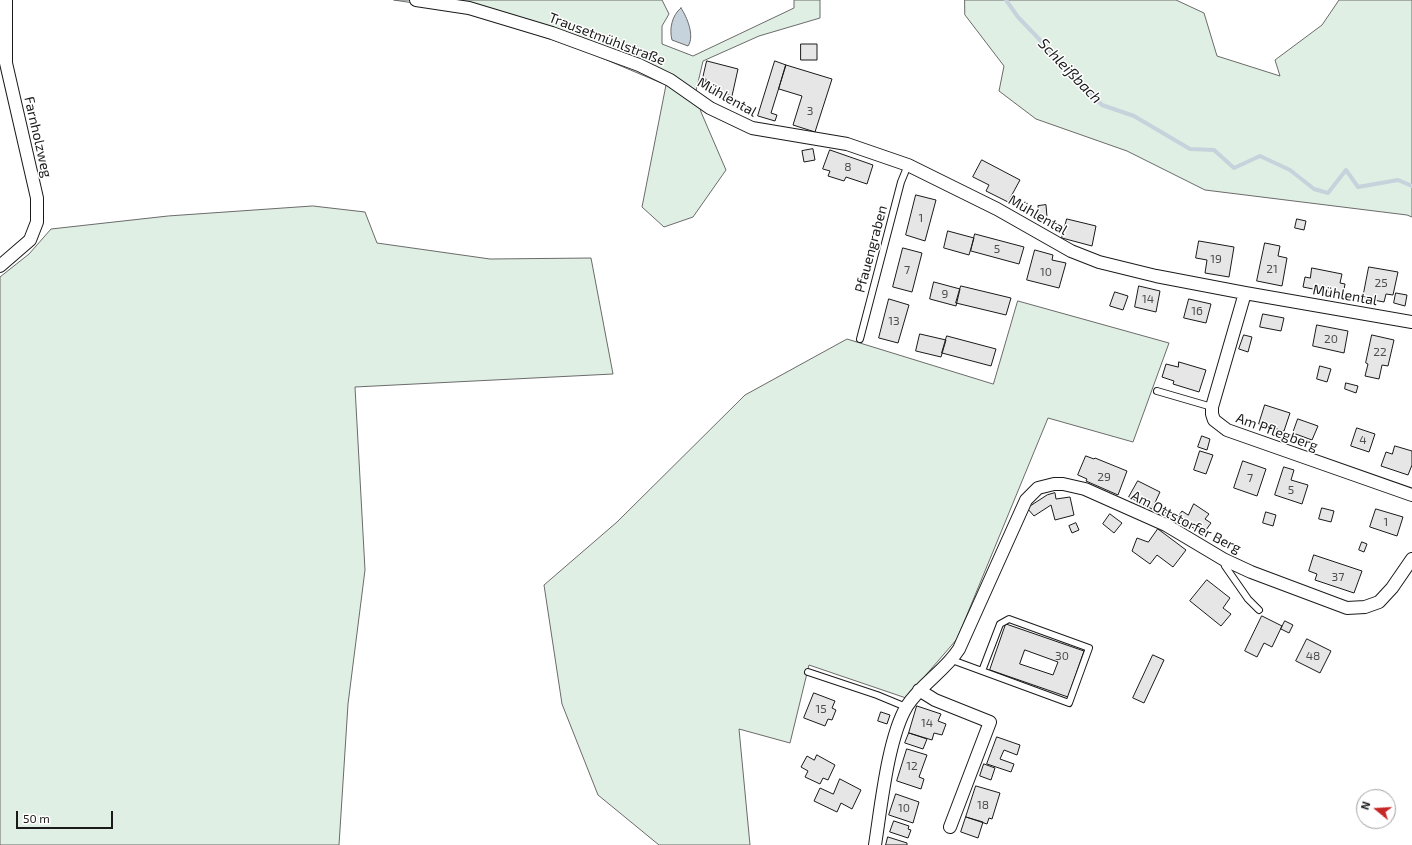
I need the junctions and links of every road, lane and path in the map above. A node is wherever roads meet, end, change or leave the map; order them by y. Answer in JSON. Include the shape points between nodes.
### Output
{"nodes":[{"id":1,"x":6,"y":0,"type":"edge"},
{"id":2,"x":416,"y":0,"type":"edge"},
{"id":3,"x":670,"y":80,"type":"joint"},
{"id":4,"x":908,"y":165,"type":"junction"},
{"id":5,"x":0,"y":266,"type":"edge"},
{"id":6,"x":1245,"y":293,"type":"junction"},
{"id":7,"x":1412,"y":322,"type":"edge"},
{"id":8,"x":860,"y":339,"type":"dead end"},
{"id":9,"x":1157,"y":391,"type":"dead end"},
{"id":10,"x":1212,"y":407,"type":"junction"},
{"id":11,"x":1412,"y":495,"type":"edge"},
{"id":12,"x":1223,"y":559,"type":"junction"},
{"id":13,"x":1412,"y":559,"type":"edge"},
{"id":14,"x":1259,"y":610,"type":"dead end"},
{"id":15,"x":952,"y":660,"type":"junction"},
{"id":16,"x":982,"y":671,"type":"junction"},
{"id":17,"x":808,"y":672,"type":"dead end"},
{"id":18,"x":919,"y":690,"type":"junction"},
{"id":19,"x":906,"y":707,"type":"junction"},
{"id":20,"x":950,"y":827,"type":"dead end"},
{"id":21,"x":875,"y":845,"type":"edge"}],
"edges":[{"from":1,"to":5,"type":"street","name":"Farnholzweg","via":[[6,63],[37,198],[37,222],[30,240]]},
{"from":2,"to":3,"type":"street","name":"Trausetmühlstraße","via":[[469,8],[552,33],[639,65]]},
{"from":3,"to":4,"type":"street","name":"Mühlental","via":[[710,108],[752,128],[847,144]]},
{"from":4,"to":6,"type":"street","name":"Mühlental","via":[[955,187],[1082,256],[1156,276]]},
{"from":4,"to":8,"type":"lane","name":"Pfauengraben","via":[[901,182]]},
{"from":6,"to":7,"type":"street","name":"Mühlental"},
{"from":6,"to":10,"type":"street"},
{"from":9,"to":10,"type":"lane"},
{"from":10,"to":11,"type":"street","name":"Am Pflegberg","via":[[1214,420],[1227,430]]},
{"from":12,"to":13,"type":"street","name":"Am Ottstorfer Berg","via":[[1322,600],[1356,608],[1372,605],[1386,596]]},
{"from":12,"to":14,"type":"lane","via":[[1248,600]]},
{"from":12,"to":15,"type":"street","name":"Am Ottstorfer Berg","via":[[1166,525],[1085,489],[1063,484],[1046,485],[1038,488],[1026,500],[966,635]]},
{"from":15,"to":16,"type":"lane"},
{"from":15,"to":18,"type":"street","name":"Am Ottstorfer Berg"},
{"from":16,"to":16,"type":"lane","via":[[1069,702],[1089,648],[1009,619],[1000,624]]},
{"from":17,"to":19,"type":"lane"},
{"from":18,"to":19,"type":"street","name":"Am Ottstorfer Berg"},
{"from":18,"to":20,"type":"street","via":[[934,700],[990,722]]},
{"from":19,"to":21,"type":"street","name":"Am Ottstorfer Berg","via":[[890,758]]}]}
